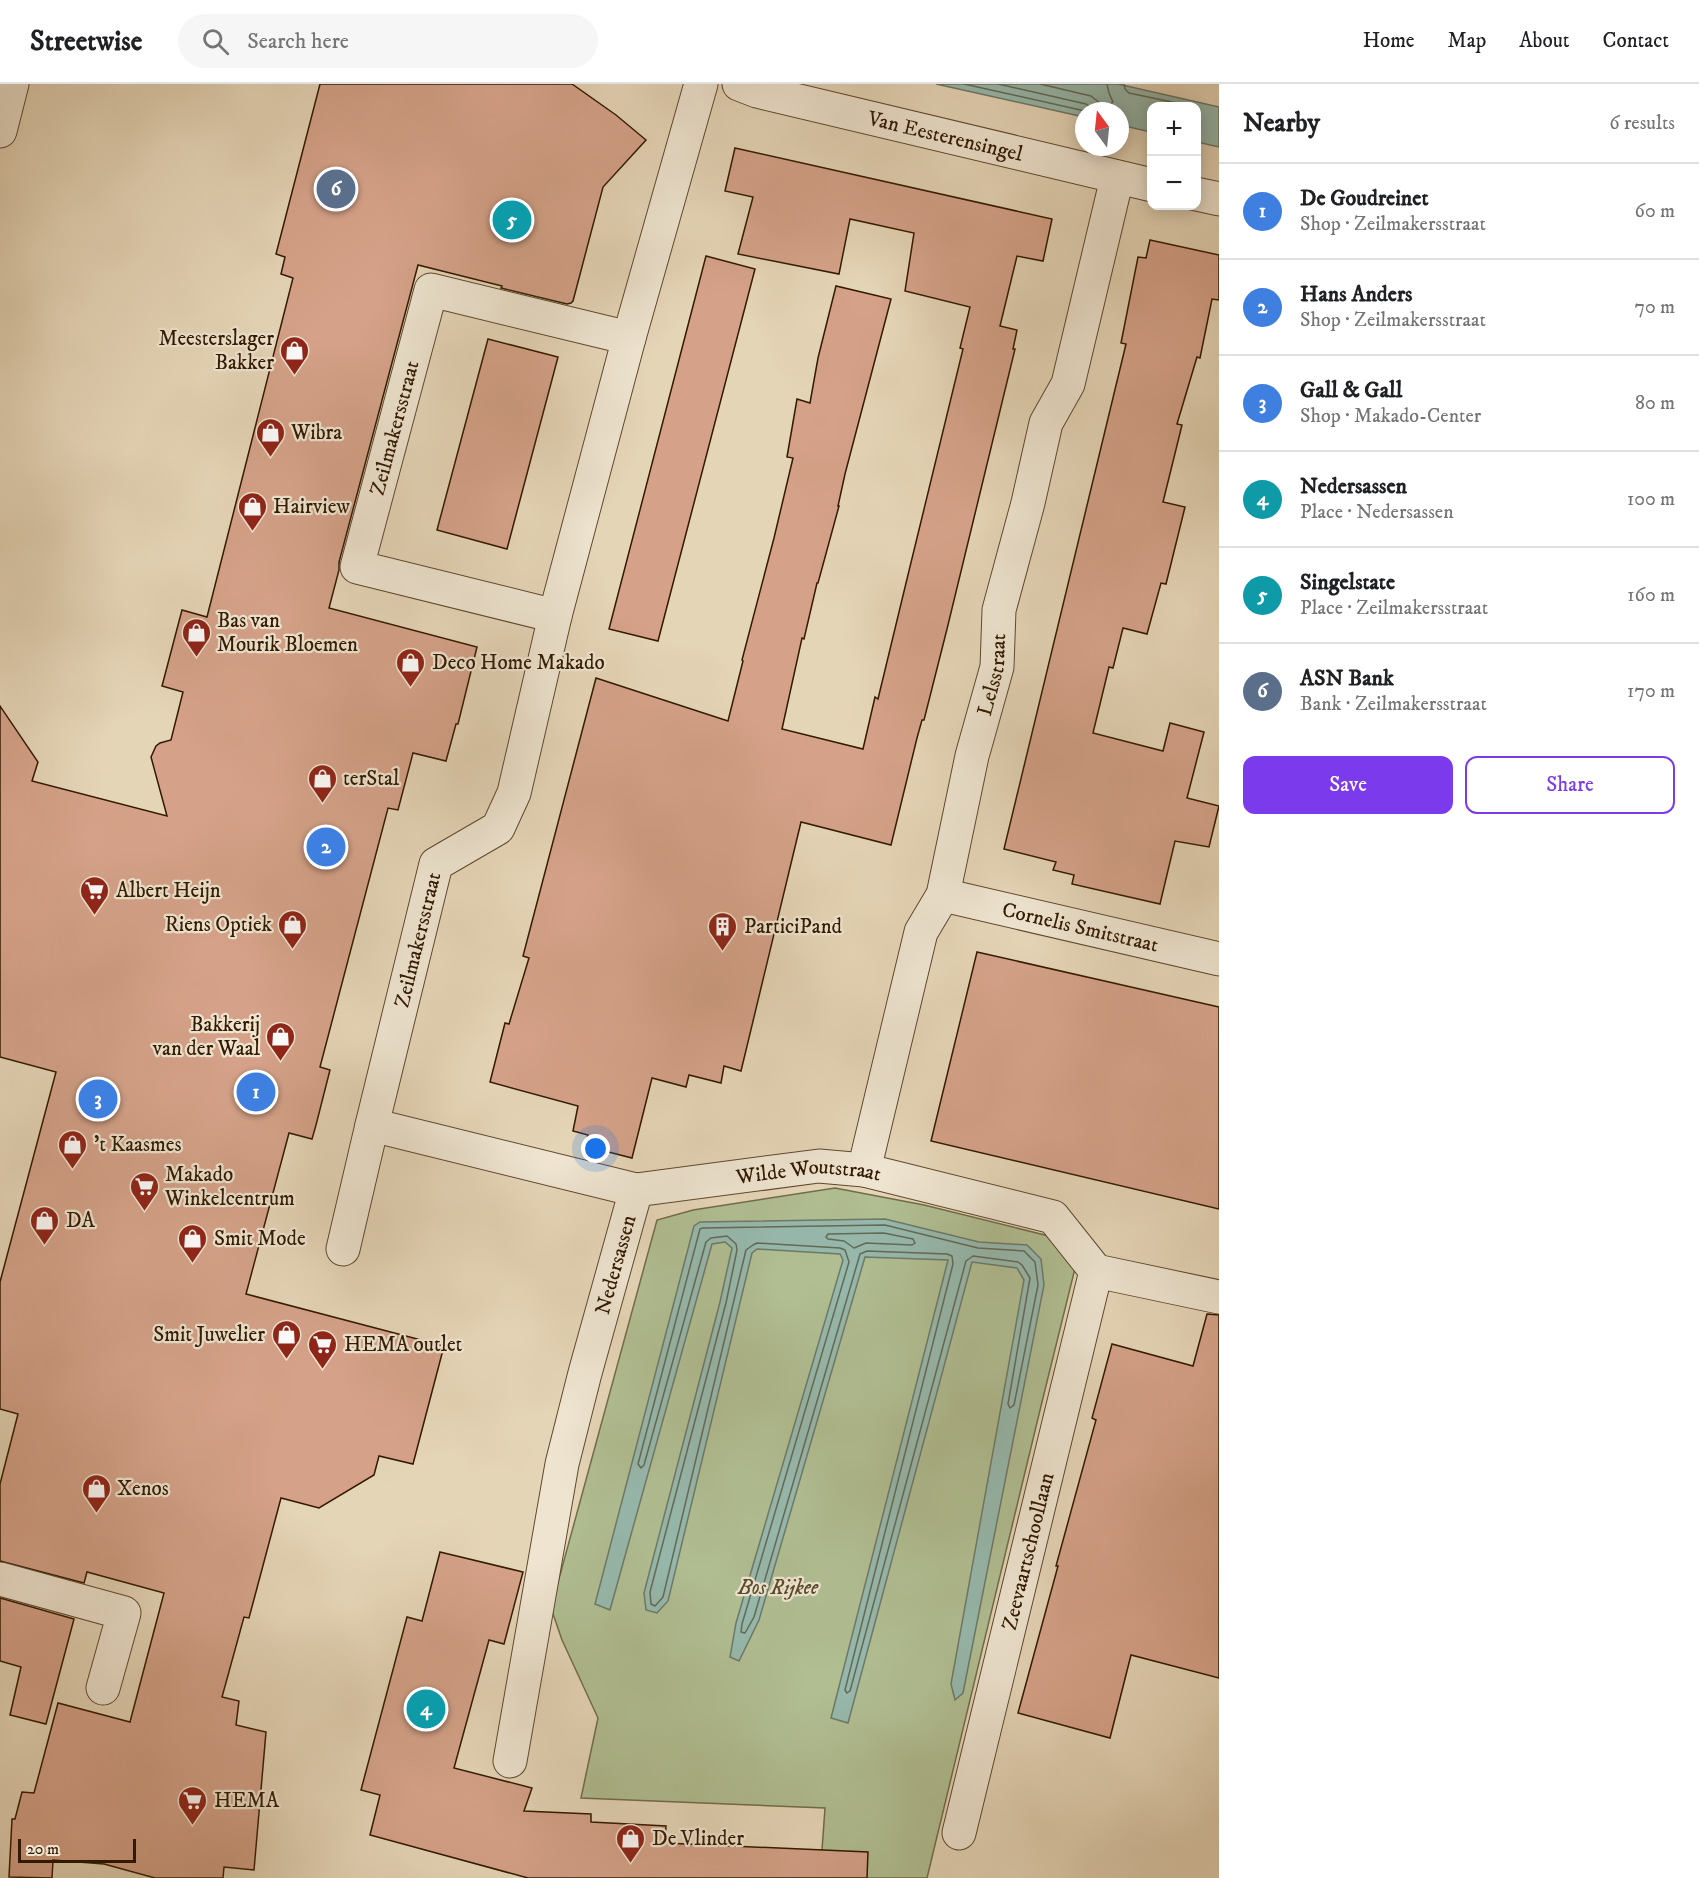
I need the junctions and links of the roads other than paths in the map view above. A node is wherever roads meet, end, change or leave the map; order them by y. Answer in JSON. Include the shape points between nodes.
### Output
{"nodes":[{"id":1,"x":12,"y":84,"type":"edge"},
{"id":2,"x":701,"y":84,"type":"edge"},
{"id":3,"x":739,"y":84,"type":"edge"},
{"id":4,"x":0,"y":131,"type":"edge"},
{"id":5,"x":1117,"y":178,"type":"junction"},
{"id":6,"x":1147,"y":184,"type":"edge"},
{"id":7,"x":1201,"y":195,"type":"edge"},
{"id":8,"x":1219,"y":200,"type":"edge"},
{"id":9,"x":629,"y":338,"type":"junction"},
{"id":10,"x":555,"y":616,"type":"junction"},
{"id":11,"x":942,"y":895,"type":"junction"},
{"id":12,"x":1219,"y":959,"type":"edge"},
{"id":13,"x":372,"y":1125,"type":"junction"},
{"id":14,"x":864,"y":1170,"type":"junction"},
{"id":15,"x":636,"y":1190,"type":"junction"},
{"id":16,"x":344,"y":1249,"type":"dead end"},
{"id":17,"x":1096,"y":1271,"type":"junction"},
{"id":18,"x":1219,"y":1297,"type":"edge"},
{"id":19,"x":0,"y":1579,"type":"edge"},
{"id":20,"x":103,"y":1688,"type":"dead end"},
{"id":21,"x":510,"y":1761,"type":"dead end"},
{"id":22,"x":959,"y":1833,"type":"dead end"}],
"edges":[{"from":1,"to":4,"type":"street"},
{"from":2,"to":9,"type":"street","name":"Zeilmakersstraat"},
{"from":3,"to":5,"type":"street","name":"Van Eesterensingel"},
{"from":5,"to":6,"type":"street","name":"Van Eesterensingel"},
{"from":5,"to":11,"type":"street","name":"Lelsstraat","via":[[1068,384],[1046,423],[999,610],[997,667],[972,756]]},
{"from":7,"to":8,"type":"street"},
{"from":9,"to":10,"type":"street","name":"Zeilmakersstraat"},
{"from":9,"to":10,"type":"street","name":"Zeilmakersstraat","via":[[431,290],[357,567]]},
{"from":10,"to":13,"type":"street","name":"Zeilmakersstraat","via":[[514,793],[498,828],[436,864]]},
{"from":11,"to":12,"type":"street","name":"Cornelis Smitstraat"},
{"from":11,"to":14,"type":"street","name":"Lelsstraat","via":[[921,932]]},
{"from":13,"to":15,"type":"street","name":"Wilde Woutstraat"},
{"from":13,"to":16,"type":"street","name":"Zeilmakersstraat"},
{"from":14,"to":15,"type":"street","name":"Wilde Woutstraat","via":[[819,1166]]},
{"from":14,"to":17,"type":"street","name":"Wilde Woutstraat","via":[[1053,1216]]},
{"from":15,"to":21,"type":"street","name":"Nedersassen","via":[[561,1464]]},
{"from":17,"to":18,"type":"street"},
{"from":17,"to":22,"type":"street","name":"Zeevaartschoollaan"},
{"from":19,"to":20,"type":"street","via":[[124,1613]]}]}
